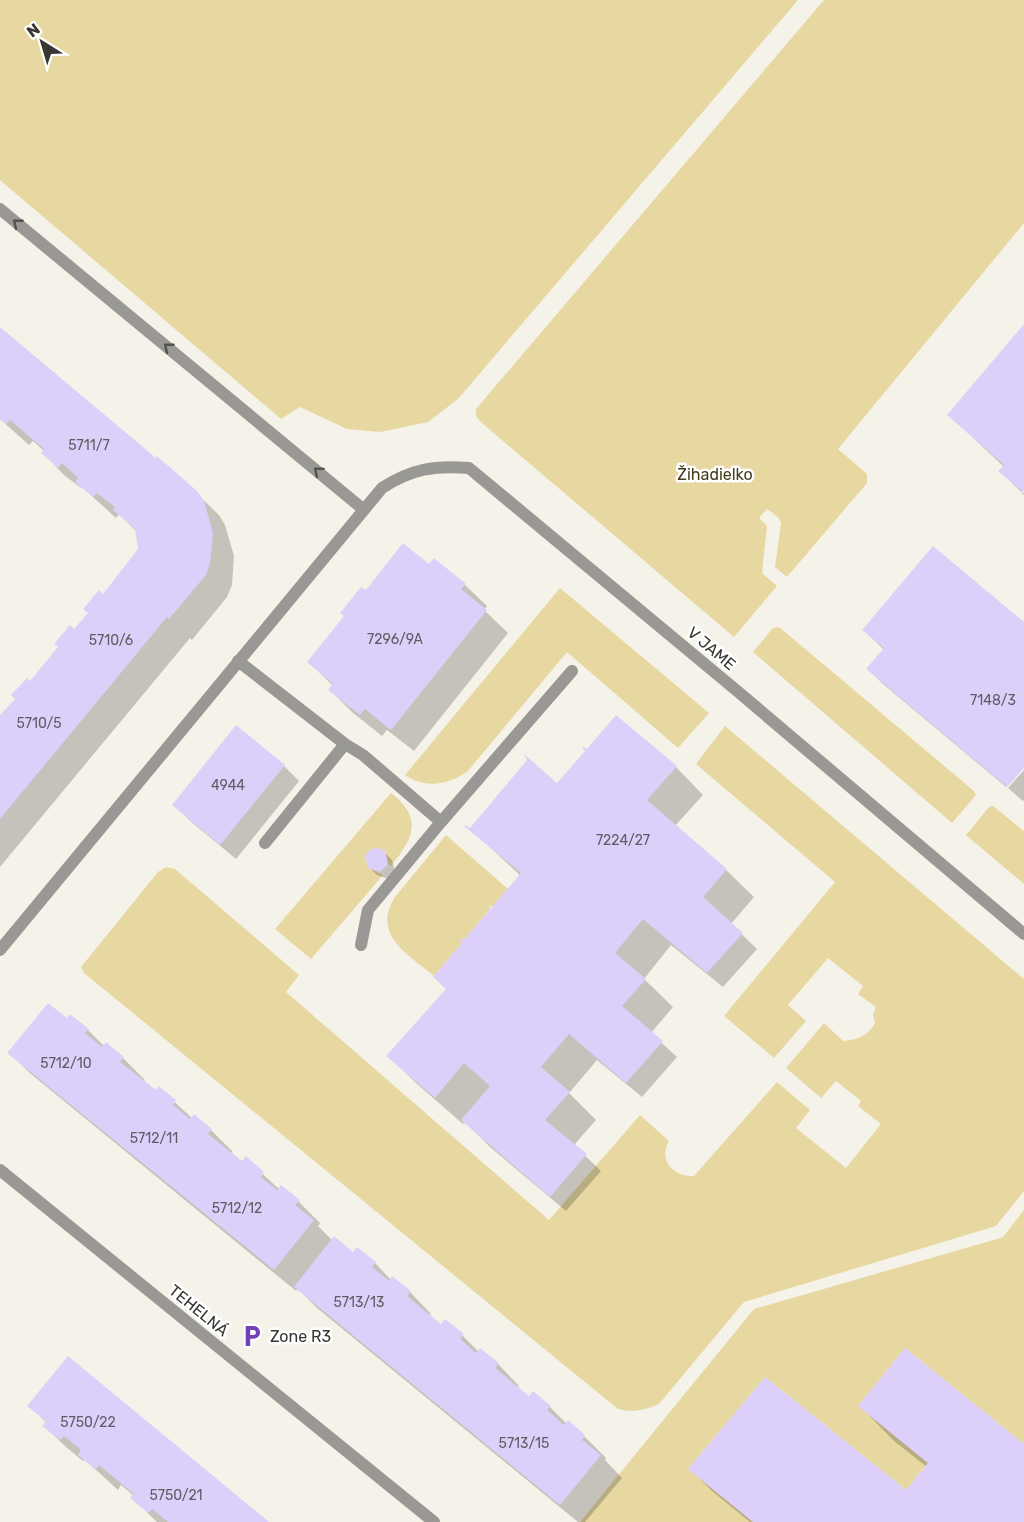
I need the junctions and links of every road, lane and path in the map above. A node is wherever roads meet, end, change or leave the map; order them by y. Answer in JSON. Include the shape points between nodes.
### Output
{"nodes":[{"id":1,"x":0,"y":209,"type":"edge"},
{"id":2,"x":363,"y":509,"type":"junction"},
{"id":3,"x":238,"y":661,"type":"junction"},
{"id":4,"x":572,"y":671,"type":"dead end"},
{"id":5,"x":345,"y":744,"type":"junction"},
{"id":6,"x":441,"y":822,"type":"junction"},
{"id":7,"x":265,"y":843,"type":"dead end"},
{"id":8,"x":1024,"y":934,"type":"edge"},
{"id":9,"x":361,"y":945,"type":"dead end"},
{"id":10,"x":0,"y":950,"type":"edge"},
{"id":11,"x":0,"y":1170,"type":"edge"},
{"id":12,"x":434,"y":1522,"type":"edge"}],
"edges":[{"from":2,"to":1,"type":"street","one_way":true},
{"from":2,"to":3,"type":"street","name":"V JAME"},
{"from":2,"to":8,"type":"street","name":"V JAME","via":[[382,488],[399,477],[422,469],[469,468]]},
{"from":3,"to":5,"type":"street"},
{"from":3,"to":10,"type":"street","name":"V JAME"},
{"from":4,"to":6,"type":"street"},
{"from":5,"to":6,"type":"street"},
{"from":5,"to":7,"type":"street"},
{"from":6,"to":9,"type":"street","via":[[368,910]]},
{"from":11,"to":12,"type":"street","name":"TEHELNÁ"}]}
